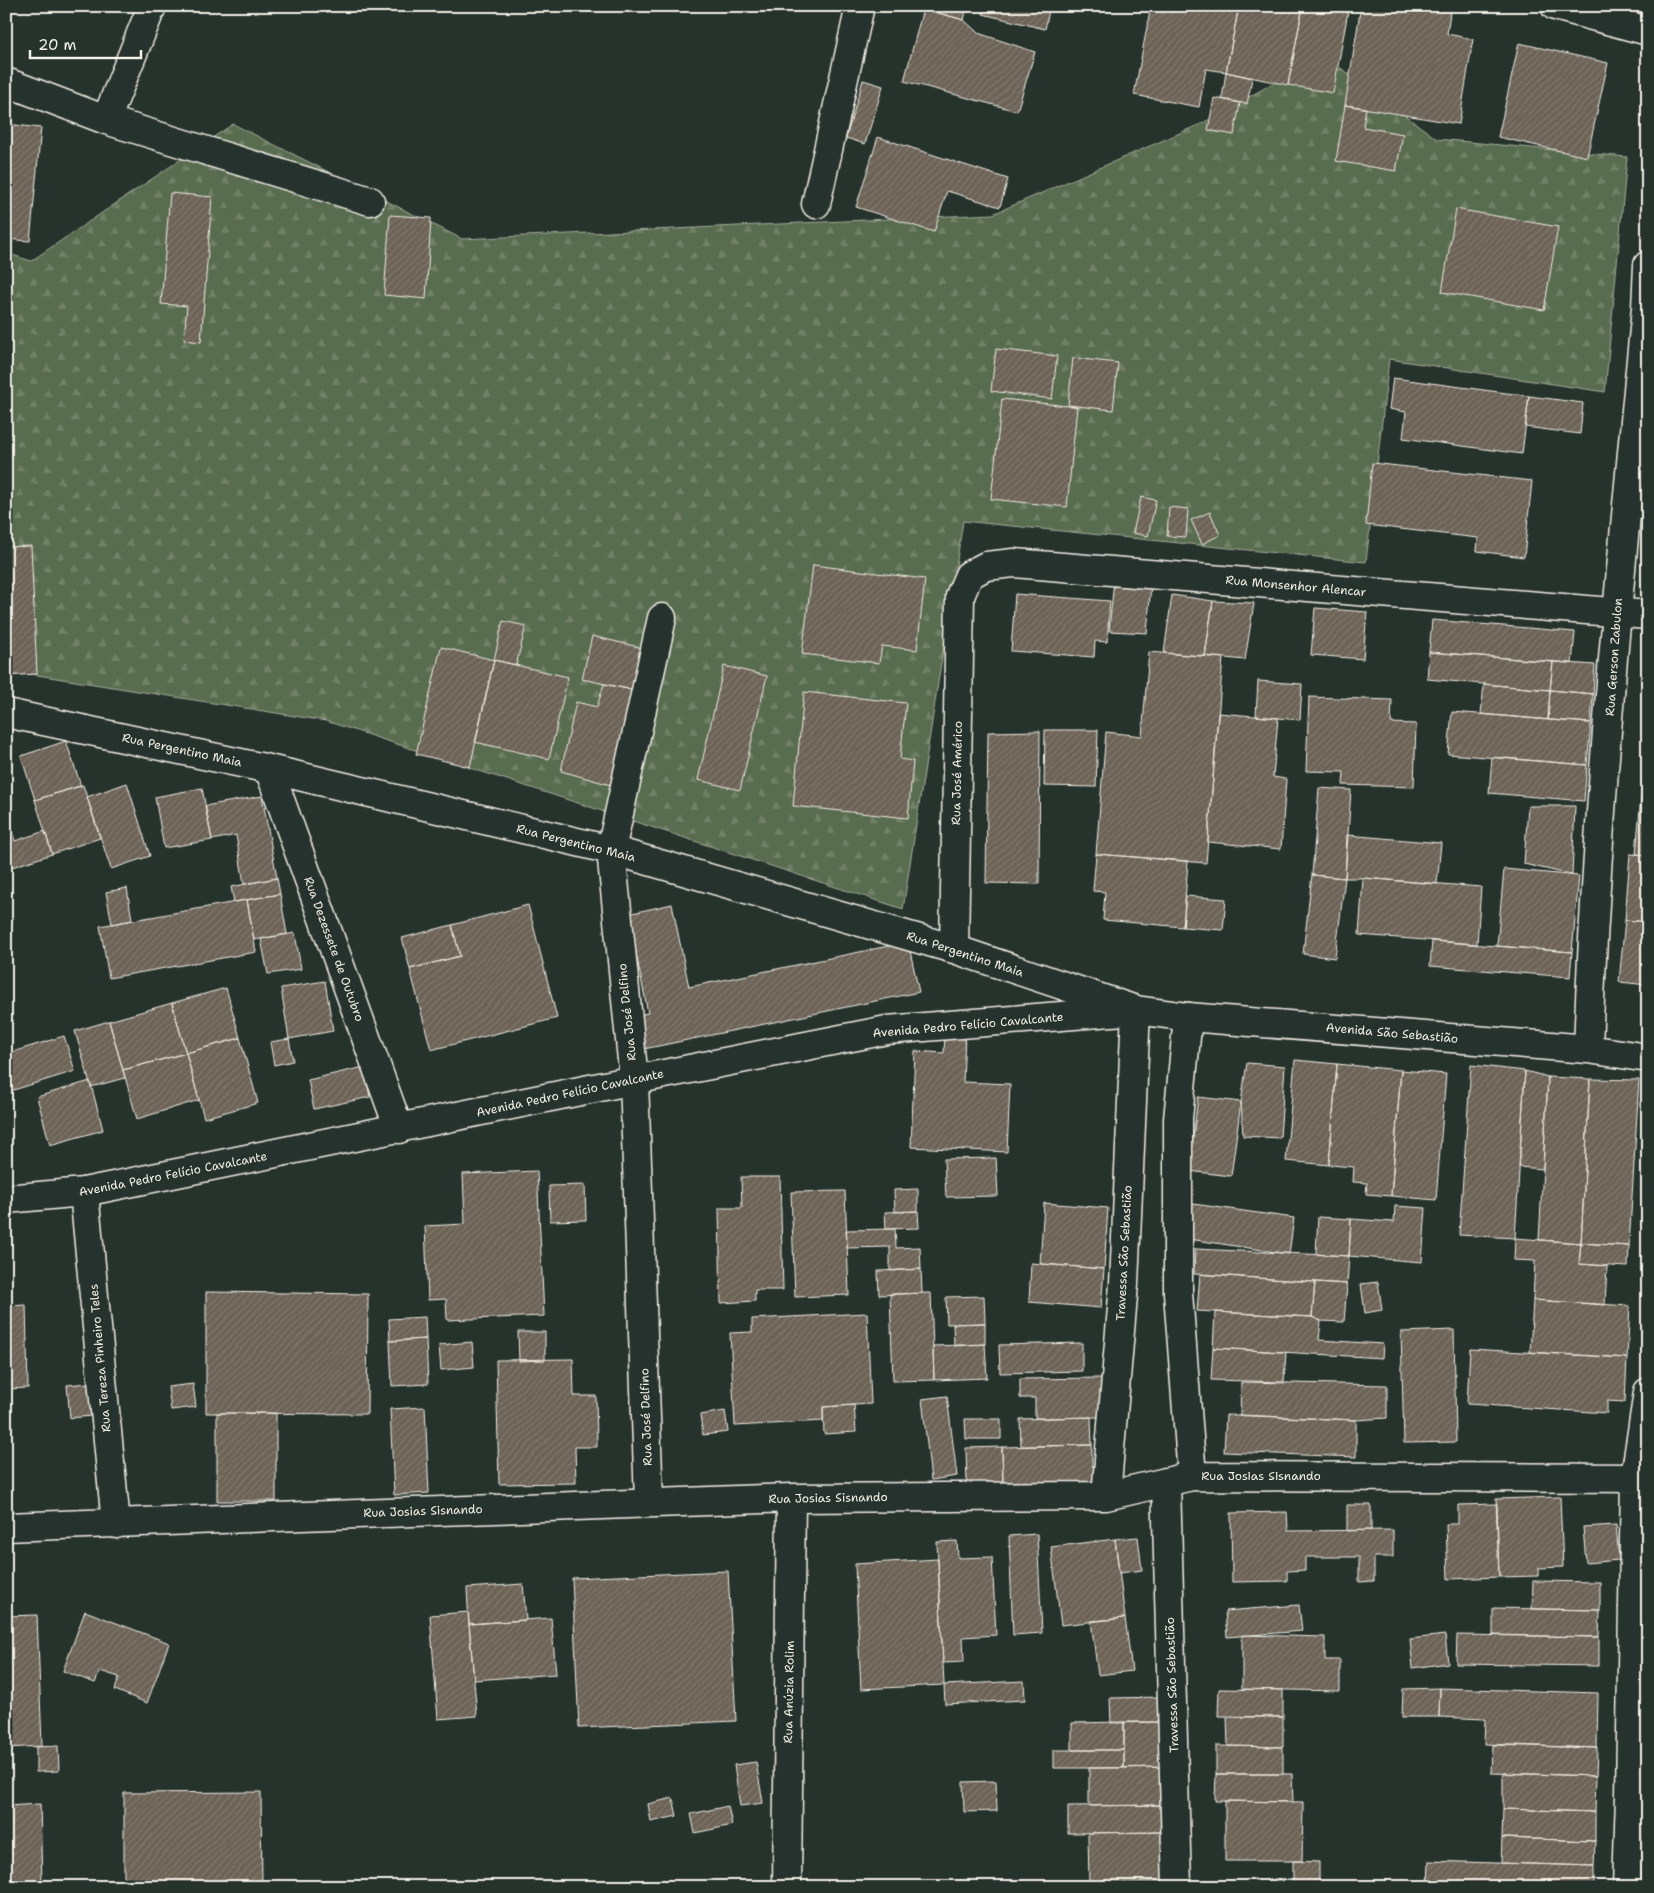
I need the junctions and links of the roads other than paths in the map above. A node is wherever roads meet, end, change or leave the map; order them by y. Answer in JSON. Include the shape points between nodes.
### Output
{"nodes":[{"id":1,"x":152,"y":6,"type":"edge"},
{"id":2,"x":860,"y":6,"type":"edge"},
{"id":3,"x":1556,"y":6,"type":"edge"},
{"id":4,"x":1648,"y":31,"type":"edge"},
{"id":5,"x":6,"y":82,"type":"edge"},
{"id":6,"x":106,"y":120,"type":"junction"},
{"id":7,"x":370,"y":201,"type":"dead end"},
{"id":8,"x":816,"y":204,"type":"dead end"},
{"id":9,"x":1648,"y":266,"type":"edge"},
{"id":10,"x":1647,"y":308,"type":"edge"},
{"id":11,"x":960,"y":596,"type":"joint"},
{"id":12,"x":1617,"y":612,"type":"junction"},
{"id":13,"x":1648,"y":614,"type":"edge"},
{"id":14,"x":662,"y":618,"type":"dead end"},
{"id":15,"x":6,"y":713,"type":"edge"},
{"id":16,"x":269,"y":769,"type":"junction"},
{"id":17,"x":611,"y":850,"type":"junction"},
{"id":18,"x":954,"y":949,"type":"junction"},
{"id":19,"x":1136,"y":1010,"type":"junction"},
{"id":20,"x":1188,"y":1017,"type":"junction"},
{"id":21,"x":1588,"y":1049,"type":"junction"},
{"id":22,"x":1648,"y":1058,"type":"edge"},
{"id":23,"x":634,"y":1080,"type":"junction"},
{"id":24,"x":399,"y":1129,"type":"junction"},
{"id":25,"x":84,"y":1192,"type":"junction"},
{"id":26,"x":7,"y":1198,"type":"edge"},
{"id":27,"x":1648,"y":1392,"type":"edge"},
{"id":28,"x":1192,"y":1476,"type":"junction"},
{"id":29,"x":1641,"y":1478,"type":"edge"},
{"id":30,"x":1166,"y":1482,"type":"junction"},
{"id":31,"x":1106,"y":1496,"type":"junction"},
{"id":32,"x":791,"y":1498,"type":"junction"},
{"id":33,"x":649,"y":1502,"type":"junction"},
{"id":34,"x":116,"y":1524,"type":"junction"},
{"id":35,"x":6,"y":1527,"type":"edge"},
{"id":36,"x":1639,"y":1795,"type":"edge"},
{"id":37,"x":787,"y":1887,"type":"edge"},
{"id":38,"x":1177,"y":1887,"type":"edge"},
{"id":39,"x":1627,"y":1887,"type":"edge"}],
"edges":[{"from":1,"to":6,"type":"street"},
{"from":2,"to":8,"type":"street"},
{"from":3,"to":4,"type":"street"},
{"from":5,"to":6,"type":"street"},
{"from":6,"to":7,"type":"street"},
{"from":9,"to":10,"type":"street","name":"Rua Gerson Zabulon"},
{"from":10,"to":12,"type":"street","name":"Rua Gerson Zabulon"},
{"from":11,"to":12,"type":"street","name":"Rua Monsenhor Alencar","via":[[969,575],[986,566],[1014,563]]},
{"from":11,"to":18,"type":"street","name":"Rua José Américo"},
{"from":12,"to":13,"type":"street","name":"Rua Monsenhor Alencar"},
{"from":12,"to":21,"type":"street","name":"Rua Gerson Zabulon","via":[[1591,964]]},
{"from":14,"to":17,"type":"street","name":"Rua José Delfino"},
{"from":15,"to":16,"type":"street","name":"Rua Pergentino Maia"},
{"from":16,"to":17,"type":"street","name":"Rua Pergentino Maia"},
{"from":16,"to":24,"type":"street","name":"Rua Dezessete de Outubro"},
{"from":17,"to":18,"type":"street","name":"Rua Pergentino Maia"},
{"from":17,"to":23,"type":"street","name":"Rua José Delfino"},
{"from":18,"to":19,"type":"street","name":"Rua Pergentino Maia"},
{"from":19,"to":20,"type":"street","name":"Avenida São Sebastião"},
{"from":19,"to":23,"type":"street","name":"Avenida Pedro Felício Cavalcante","via":[[887,1030]]},
{"from":19,"to":31,"type":"street","name":"Travessa São Sebastião","via":[[1124,1284]]},
{"from":20,"to":21,"type":"street","name":"Avenida São Sebastião"},
{"from":20,"to":28,"type":"street","via":[[1178,1119],[1178,1294]]},
{"from":21,"to":22,"type":"street","name":"Avenida São Sebastião"},
{"from":23,"to":24,"type":"street","name":"Avenida Pedro Felício Cavalcante"},
{"from":23,"to":33,"type":"street","name":"Rua José Delfino"},
{"from":24,"to":25,"type":"street","name":"Avenida Pedro Felício Cavalcante"},
{"from":25,"to":26,"type":"street","name":"Avenida Pedro Felício Cavalcante"},
{"from":25,"to":34,"type":"street","name":"Rua Tereza Pinheiro Teles"},
{"from":27,"to":29,"type":"street"},
{"from":28,"to":29,"type":"street","name":"Rua Josias Sisnando"},
{"from":28,"to":30,"type":"street","name":"Rua Josias Sisnando"},
{"from":29,"to":36,"type":"street"},
{"from":30,"to":31,"type":"street","name":"Rua Josias Sisnando"},
{"from":30,"to":38,"type":"street","name":"Travessa São Sebastião"},
{"from":31,"to":32,"type":"street","name":"Rua Josias Sisnando"},
{"from":32,"to":33,"type":"street","name":"Rua Josias Sisnando"},
{"from":32,"to":37,"type":"street","name":"Rua Anúzia Rolim"},
{"from":33,"to":34,"type":"street","name":"Rua Josias Sisnando"},
{"from":34,"to":35,"type":"street","name":"Rua Josias Sisnando"},
{"from":36,"to":39,"type":"street"}]}
